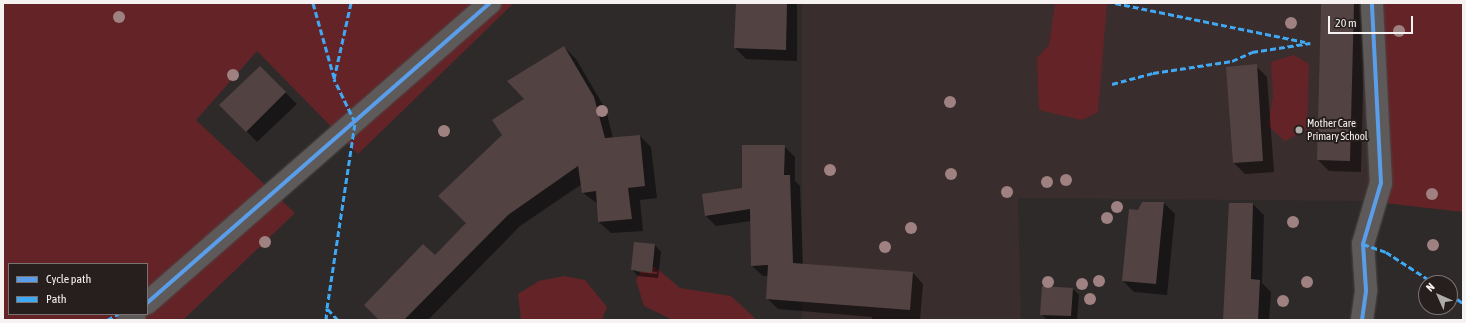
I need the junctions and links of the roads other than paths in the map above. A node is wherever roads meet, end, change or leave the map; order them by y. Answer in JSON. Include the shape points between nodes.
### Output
{"nodes":[{"id":1,"x":490,"y":3,"type":"edge"},
{"id":2,"x":1372,"y":3,"type":"edge"},
{"id":3,"x":148,"y":302,"type":"edge"},
{"id":4,"x":1362,"y":320,"type":"edge"}],
"edges":[{"from":1,"to":3,"type":"street"},
{"from":2,"to":4,"type":"street","via":[[1381,183],[1363,244],[1366,290]]}]}
